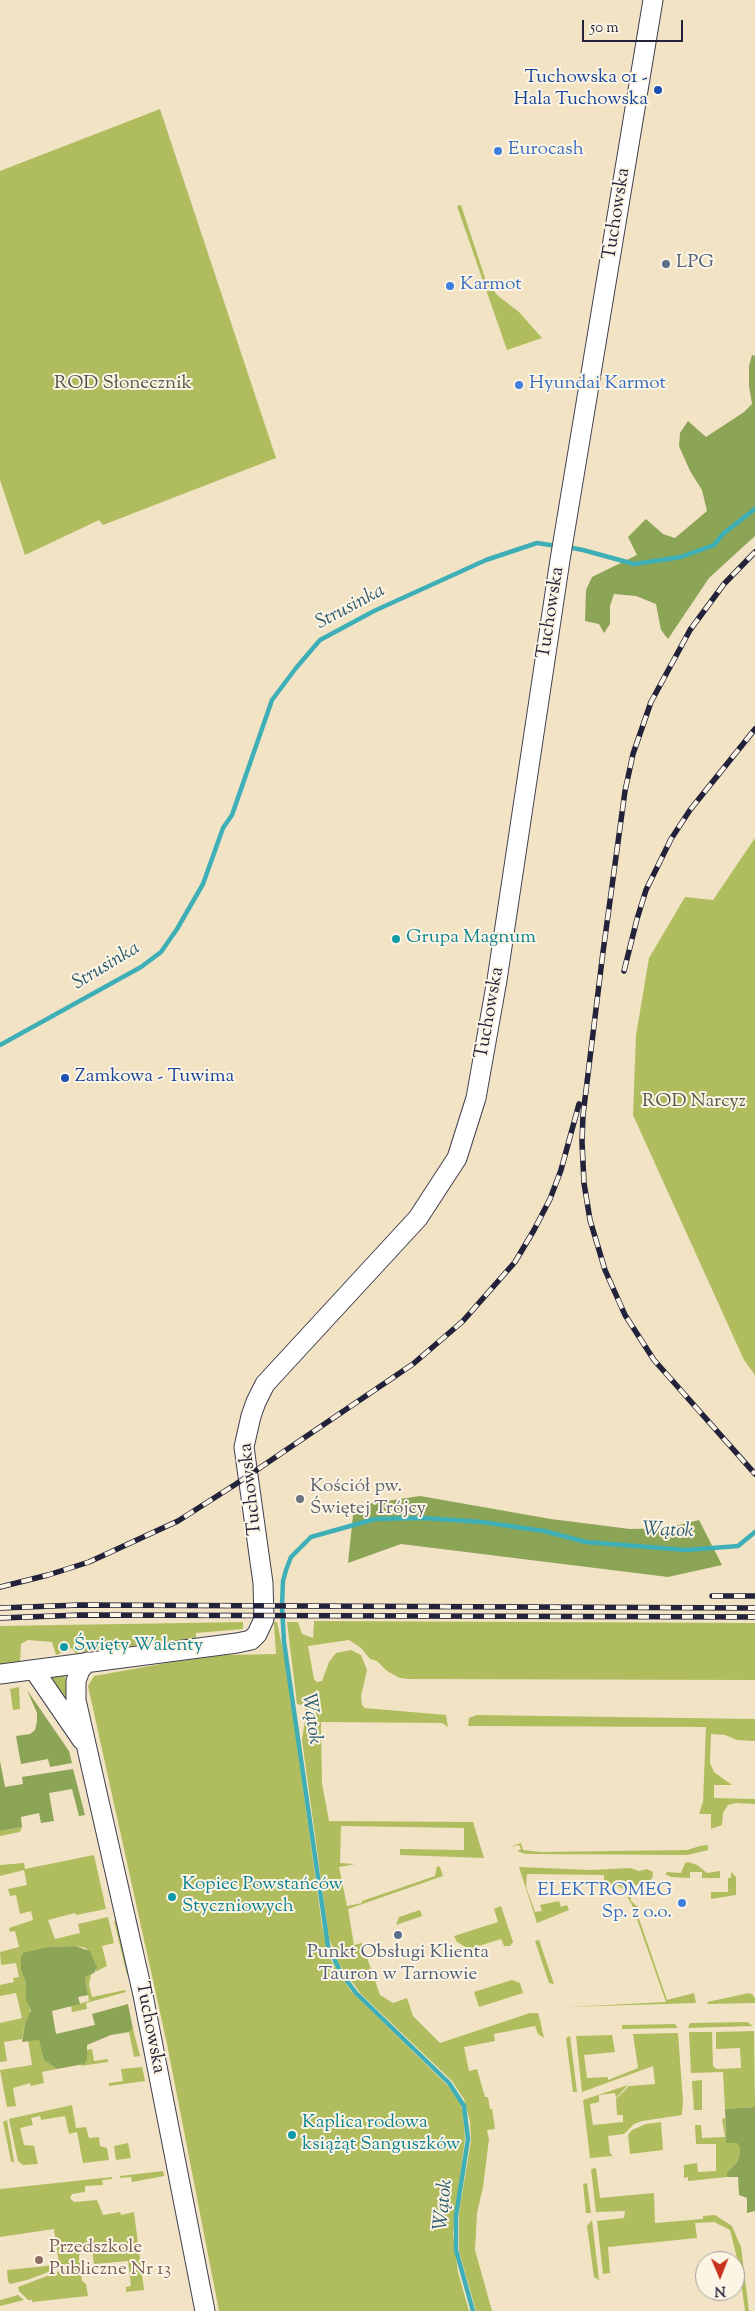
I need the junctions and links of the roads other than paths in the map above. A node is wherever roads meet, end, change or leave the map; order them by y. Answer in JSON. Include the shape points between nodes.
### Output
{"nodes":[{"id":1,"x":653,"y":0,"type":"edge"},
{"id":2,"x":87,"y":1662,"type":"junction"},
{"id":3,"x":34,"y":1670,"type":"junction"},
{"id":4,"x":0,"y":1674,"type":"edge"},
{"id":5,"x":87,"y":1747,"type":"junction"},
{"id":6,"x":205,"y":2311,"type":"edge"}],
"edges":[{"from":1,"to":2,"type":"street","name":"Tuchowska","via":[[560,560],[497,980],[476,1098],[457,1158],[418,1218],[265,1384],[251,1416],[244,1447],[263,1583],[264,1619],[261,1629],[251,1640],[237,1643]]},
{"from":2,"to":3,"type":"street"},
{"from":2,"to":5,"type":"street","name":"Tuchowska","via":[[78,1675],[75,1690]]},
{"from":3,"to":4,"type":"street"},
{"from":3,"to":5,"type":"street","name":"Tuchowska"},
{"from":5,"to":6,"type":"street","name":"Tuchowska","via":[[143,1995]]}]}
